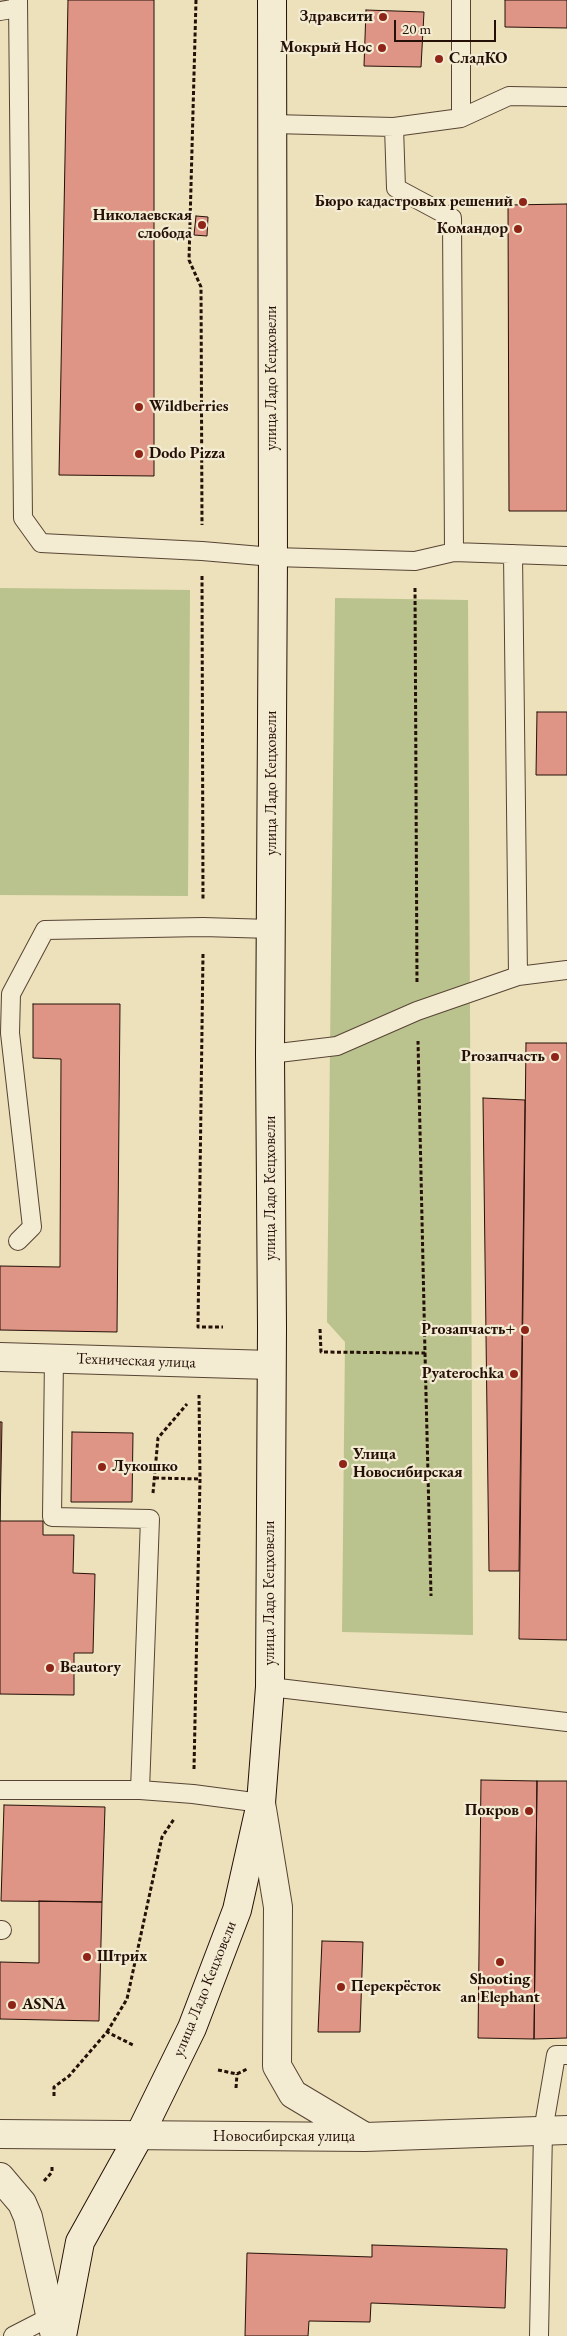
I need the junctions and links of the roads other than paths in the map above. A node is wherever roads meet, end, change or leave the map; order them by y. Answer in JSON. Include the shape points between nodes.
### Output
{"nodes":[{"id":1,"x":272,"y":0,"type":"edge"},
{"id":2,"x":461,"y":0,"type":"edge"},
{"id":3,"x":18,"y":4,"type":"edge"},
{"id":4,"x":0,"y":11,"type":"edge"},
{"id":5,"x":567,"y":97,"type":"edge"},
{"id":6,"x":461,"y":118,"type":"junction"},
{"id":7,"x":272,"y":124,"type":"junction"},
{"id":8,"x":394,"y":127,"type":"junction"},
{"id":9,"x":454,"y":552,"type":"junction"},
{"id":10,"x":513,"y":554,"type":"junction"},
{"id":11,"x":567,"y":556,"type":"edge"},
{"id":12,"x":273,"y":557,"type":"junction"},
{"id":13,"x":271,"y":929,"type":"junction"},
{"id":14,"x":567,"y":970,"type":"edge"},
{"id":15,"x":518,"y":976,"type":"junction"},
{"id":16,"x":5,"y":1033,"type":"edge"},
{"id":17,"x":270,"y":1054,"type":"junction"},
{"id":18,"x":18,"y":1241,"type":"dead end"},
{"id":19,"x":0,"y":1357,"type":"edge"},
{"id":20,"x":54,"y":1358,"type":"junction"},
{"id":21,"x":271,"y":1365,"type":"junction"},
{"id":22,"x":270,"y":1687,"type":"junction"},
{"id":23,"x":567,"y":1722,"type":"edge"},
{"id":24,"x":0,"y":1790,"type":"edge"},
{"id":25,"x":140,"y":1790,"type":"junction"},
{"id":26,"x":261,"y":1803,"type":"junction"},
{"id":27,"x":567,"y":2055,"type":"edge"},
{"id":28,"x":555,"y":2130,"type":"edge"},
{"id":29,"x":0,"y":2134,"type":"edge"},
{"id":30,"x":139,"y":2136,"type":"junction"},
{"id":31,"x":365,"y":2137,"type":"junction"},
{"id":32,"x":0,"y":2178,"type":"edge"},
{"id":33,"x":56,"y":2330,"type":"edge"},
{"id":34,"x":13,"y":2336,"type":"edge"},
{"id":35,"x":539,"y":2336,"type":"edge"}],
"edges":[{"from":1,"to":7,"type":"main road","name":"улица Ладо Кецховели"},
{"from":2,"to":6,"type":"lane"},
{"from":3,"to":4,"type":"lane"},
{"from":3,"to":12,"type":"lane","via":[[23,518],[41,544]]},
{"from":5,"to":6,"type":"lane","via":[[509,96]]},
{"from":6,"to":8,"type":"lane"},
{"from":7,"to":8,"type":"lane"},
{"from":7,"to":12,"type":"main road","name":"улица Ладо Кецховели"},
{"from":8,"to":9,"type":"lane","via":[[396,188],[452,218]]},
{"from":9,"to":10,"type":"lane"},
{"from":9,"to":12,"type":"lane","via":[[415,561]]},
{"from":10,"to":11,"type":"lane"},
{"from":10,"to":15,"type":"lane"},
{"from":12,"to":13,"type":"main road","name":"улица Ладо Кецховели"},
{"from":13,"to":16,"type":"lane","via":[[44,930],[11,994]]},
{"from":13,"to":17,"type":"main road","name":"улица Ладо Кецховели"},
{"from":14,"to":15,"type":"lane"},
{"from":15,"to":17,"type":"lane","via":[[417,1011],[337,1046]]},
{"from":16,"to":18,"type":"lane","via":[[32,1227]]},
{"from":17,"to":21,"type":"main road","name":"улица Ладо Кецховели"},
{"from":19,"to":20,"type":"main road","name":"Техническая улица"},
{"from":20,"to":21,"type":"main road","name":"Техническая улица"},
{"from":20,"to":25,"type":"lane","via":[[52,1517],[150,1519]]},
{"from":21,"to":22,"type":"main road","name":"улица Ладо Кецховели"},
{"from":22,"to":23,"type":"lane"},
{"from":22,"to":26,"type":"main road","name":"улица Ладо Кецховели"},
{"from":24,"to":25,"type":"lane"},
{"from":25,"to":26,"type":"lane"},
{"from":26,"to":30,"type":"main road","name":"улица Ладо Кецховели","via":[[237,1910],[192,2028]]},
{"from":26,"to":31,"type":"main road","via":[[278,1907],[277,2066],[293,2094]]},
{"from":27,"to":28,"type":"lane","via":[[556,2056]]},
{"from":28,"to":31,"type":"main road","name":"Новосибирская улица"},
{"from":28,"to":35,"type":"lane"},
{"from":29,"to":30,"type":"main road","name":"Новосибирская улица"},
{"from":30,"to":31,"type":"main road","name":"Новосибирская улица"},
{"from":30,"to":33,"type":"main road","name":"улица Ладо Кецховели","via":[[80,2242]]},
{"from":32,"to":33,"type":"main road","via":[[22,2203],[28,2217]]},
{"from":33,"to":34,"type":"lane"}]}
